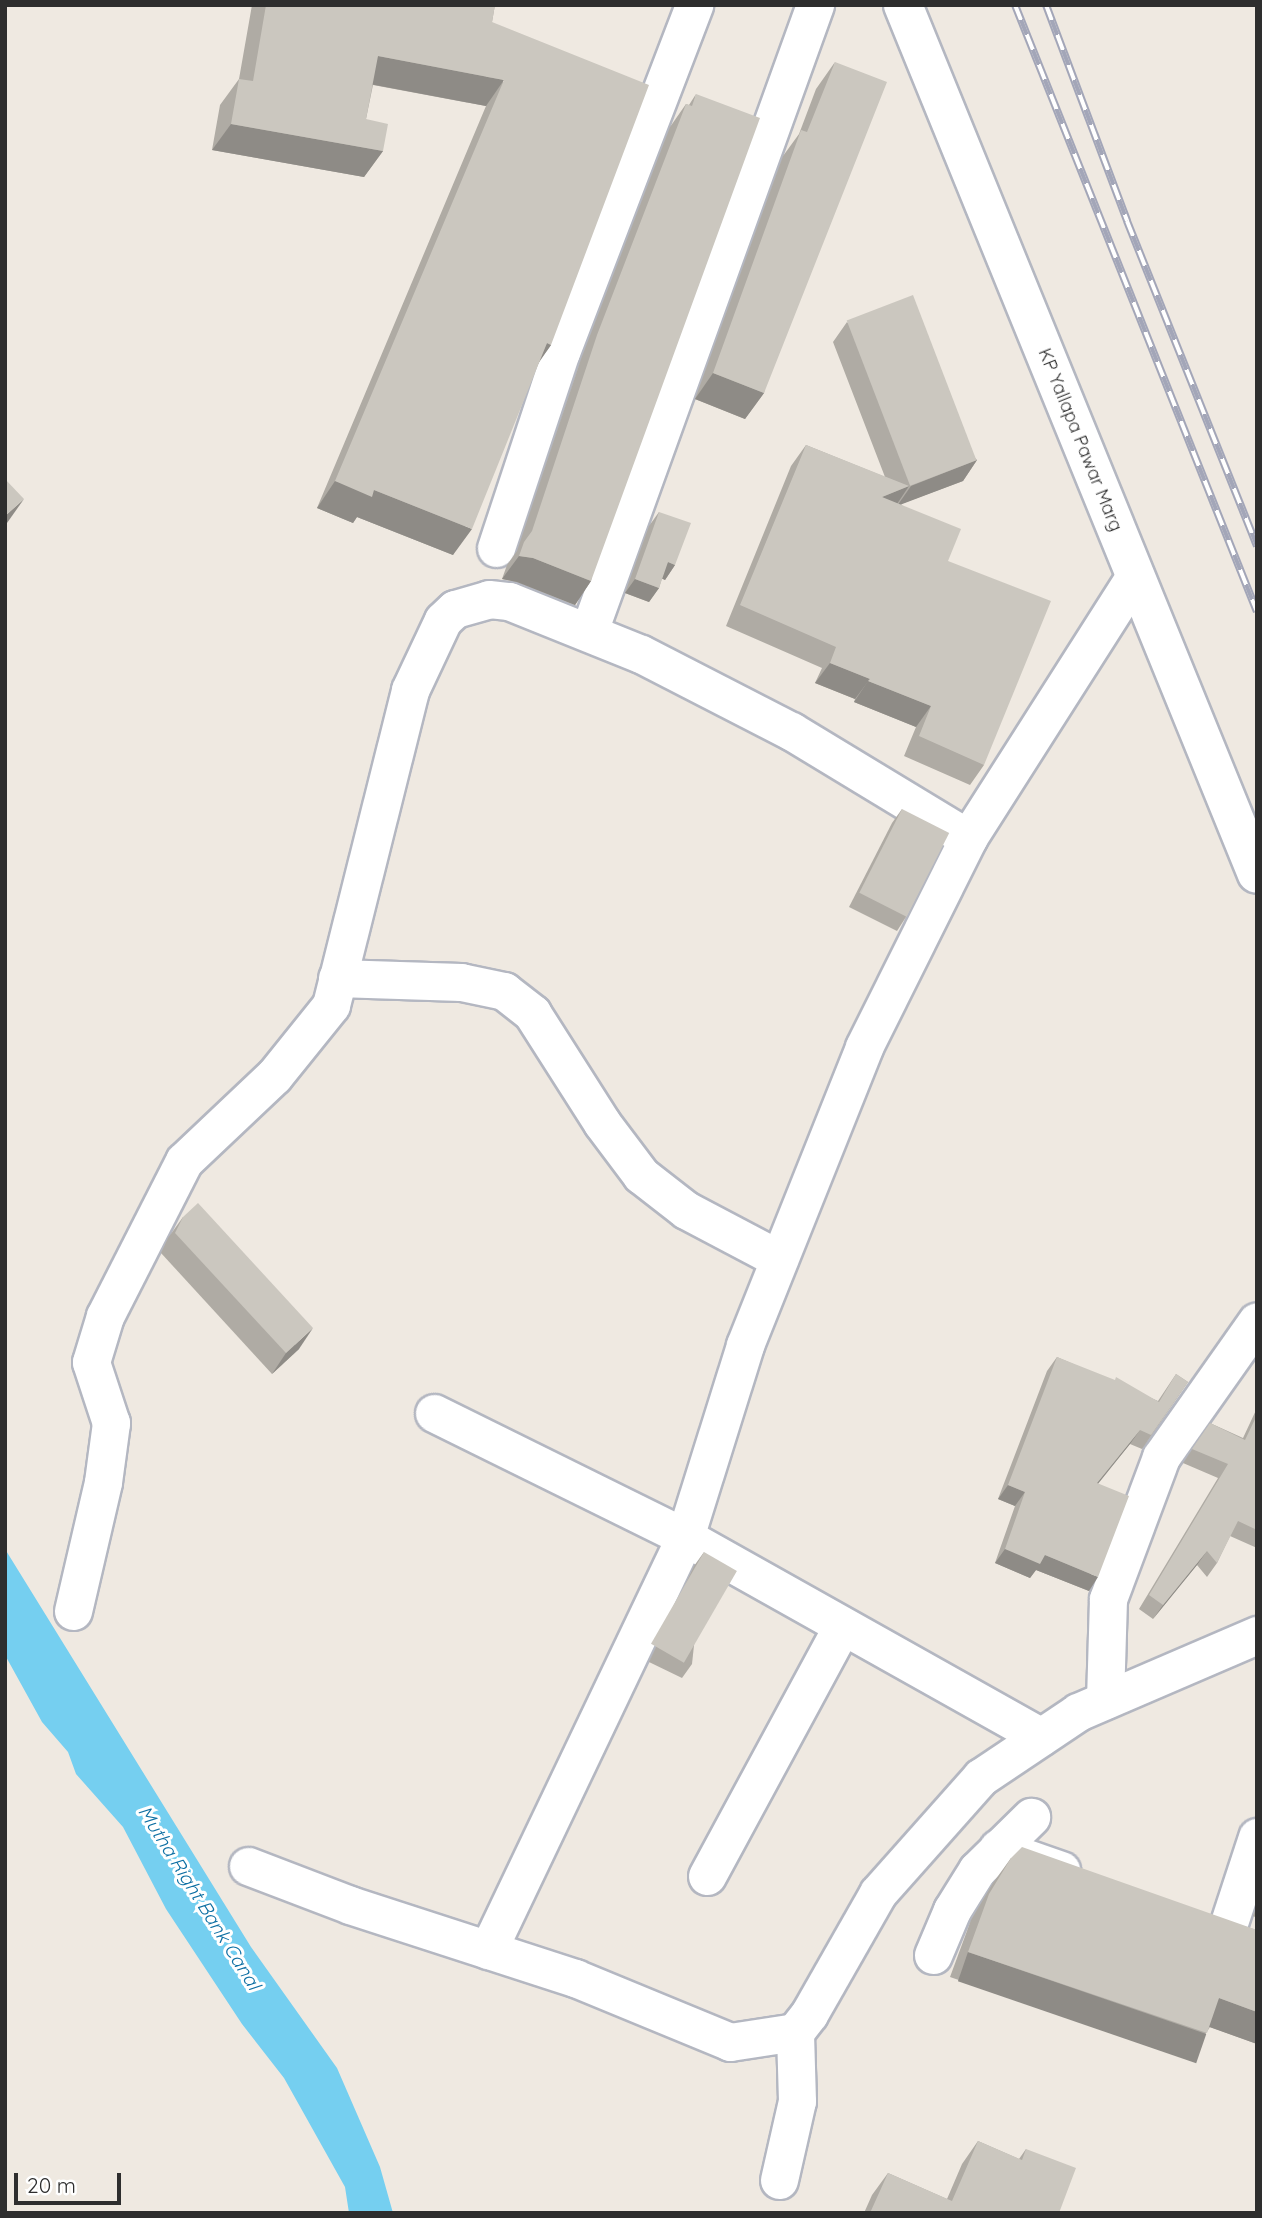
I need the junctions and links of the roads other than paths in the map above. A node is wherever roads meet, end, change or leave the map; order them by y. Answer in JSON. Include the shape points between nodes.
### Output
{"nodes":[{"id":1,"x":694,"y":5,"type":"edge"},
{"id":2,"x":815,"y":5,"type":"edge"},
{"id":3,"x":898,"y":6,"type":"edge"},
{"id":4,"x":496,"y":548,"type":"dead end"},
{"id":5,"x":1135,"y":576,"type":"junction"},
{"id":6,"x":589,"y":631,"type":"junction"},
{"id":7,"x":968,"y":838,"type":"junction"},
{"id":8,"x":1257,"y":874,"type":"edge"},
{"id":9,"x":337,"y":978,"type":"junction"},
{"id":10,"x":779,"y":1258,"type":"junction"},
{"id":11,"x":1257,"y":1321,"type":"edge"},
{"id":12,"x":434,"y":1413,"type":"dead end"},
{"id":13,"x":685,"y":1537,"type":"junction"},
{"id":14,"x":73,"y":1611,"type":"dead end"},
{"id":15,"x":842,"y":1626,"type":"junction"},
{"id":16,"x":1257,"y":1635,"type":"edge"},
{"id":17,"x":1105,"y":1700,"type":"junction"},
{"id":18,"x":1041,"y":1737,"type":"junction"},
{"id":19,"x":1031,"y":1817,"type":"dead end"},
{"id":20,"x":1257,"y":1837,"type":"edge"},
{"id":21,"x":998,"y":1848,"type":"junction"},
{"id":22,"x":248,"y":1866,"type":"dead end"},
{"id":23,"x":707,"y":1876,"type":"dead end"},
{"id":24,"x":1087,"y":1879,"type":"edge"},
{"id":25,"x":1228,"y":1930,"type":"edge"},
{"id":26,"x":488,"y":1950,"type":"junction"},
{"id":27,"x":933,"y":1955,"type":"dead end"},
{"id":28,"x":794,"y":2032,"type":"junction"},
{"id":29,"x":779,"y":2180,"type":"dead end"}],
"edges":[{"from":1,"to":4,"type":"street","via":[[561,352]]},
{"from":2,"to":6,"type":"street"},
{"from":3,"to":5,"type":"street","name":"KP Yallapa Pawar Marg"},
{"from":5,"to":7,"type":"street"},
{"from":5,"to":8,"type":"street","name":"KP Yallapa Pawar Marg"},
{"from":6,"to":7,"type":"street","via":[[791,732]]},
{"from":6,"to":9,"type":"street","via":[[509,601],[489,599],[467,603],[443,620],[410,690]]},
{"from":7,"to":10,"type":"street","via":[[864,1047]]},
{"from":9,"to":10,"type":"street","via":[[461,982],[504,991],[532,1013],[641,1175],[686,1210]]},
{"from":9,"to":14,"type":"street","via":[[331,1005],[274,1076],[184,1161],[105,1316],[91,1362],[111,1423],[103,1482]]},
{"from":10,"to":13,"type":"street","via":[[745,1345]]},
{"from":11,"to":17,"type":"street","via":[[1161,1457],[1108,1599]]},
{"from":12,"to":13,"type":"street"},
{"from":13,"to":15,"type":"street"},
{"from":13,"to":26,"type":"street"},
{"from":15,"to":18,"type":"street"},
{"from":15,"to":23,"type":"street"},
{"from":16,"to":17,"type":"street"},
{"from":17,"to":18,"type":"street"},
{"from":18,"to":28,"type":"street","via":[[981,1777],[878,1893],[809,2014]]},
{"from":19,"to":21,"type":"street"},
{"from":20,"to":25,"type":"street"},
{"from":21,"to":24,"type":"street"},
{"from":21,"to":27,"type":"street","via":[[976,1870]]},
{"from":22,"to":26,"type":"street"},
{"from":26,"to":28,"type":"street","via":[[575,1978],[730,2042]]},
{"from":28,"to":29,"type":"street","via":[[797,2101]]}]}
